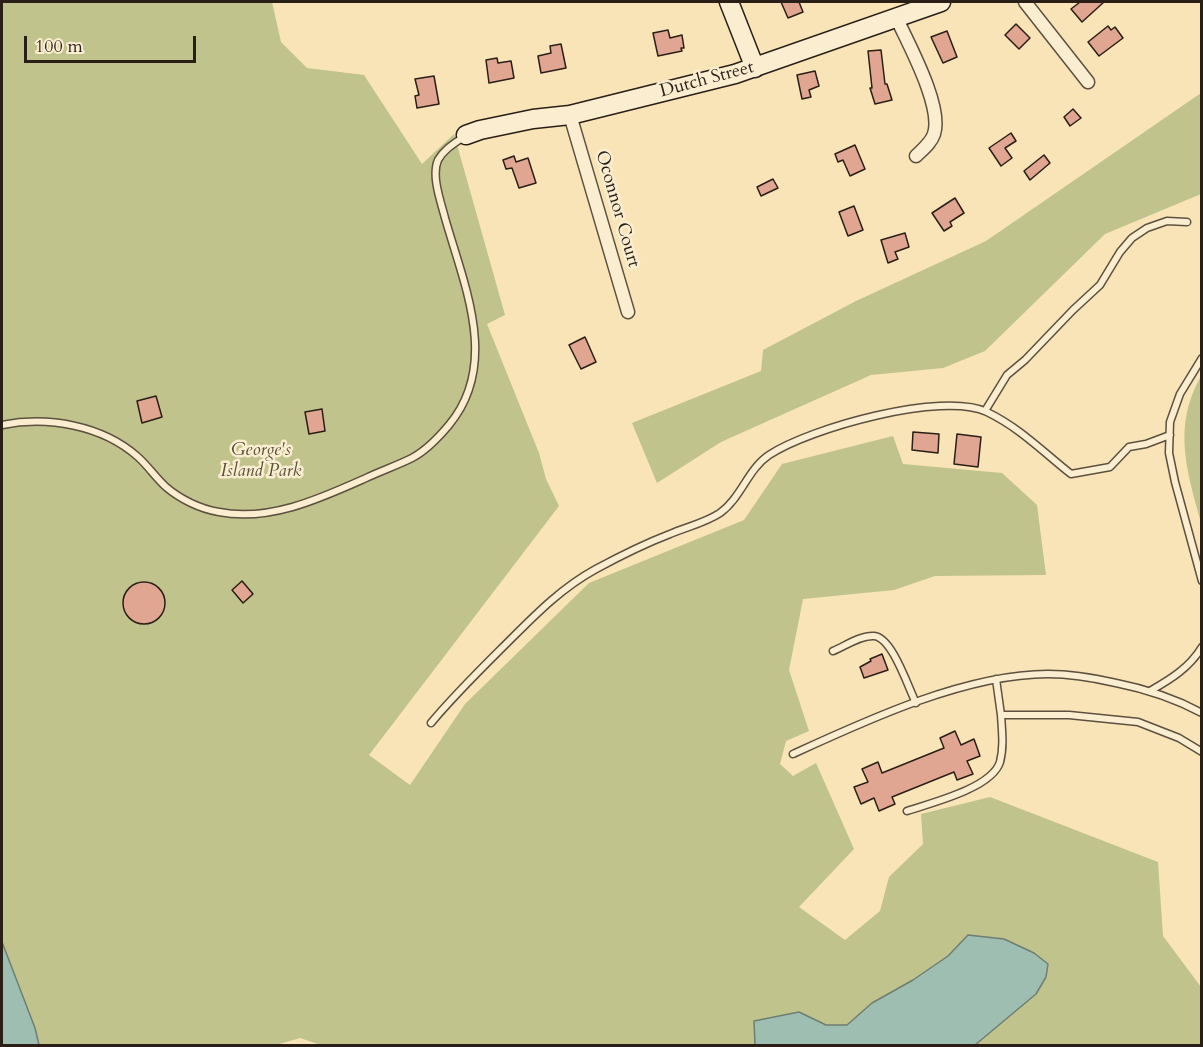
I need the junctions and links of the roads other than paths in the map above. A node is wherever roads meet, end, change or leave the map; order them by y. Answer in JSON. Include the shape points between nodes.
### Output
{"nodes":[{"id":1,"x":729,"y":2,"type":"edge"},
{"id":2,"x":941,"y":2,"type":"edge"},
{"id":3,"x":1025,"y":2,"type":"edge"},
{"id":4,"x":897,"y":19,"type":"junction"},
{"id":5,"x":755,"y":68,"type":"junction"},
{"id":6,"x":1088,"y":82,"type":"dead end"},
{"id":7,"x":570,"y":115,"type":"junction"},
{"id":8,"x":466,"y":135,"type":"joint"},
{"id":9,"x":916,"y":156,"type":"dead end"},
{"id":10,"x":1187,"y":222,"type":"dead end"},
{"id":11,"x":628,"y":312,"type":"dead end"},
{"id":12,"x":1202,"y":358,"type":"edge"},
{"id":13,"x":985,"y":411,"type":"junction"},
{"id":14,"x":2,"y":425,"type":"edge"},
{"id":15,"x":1170,"y":435,"type":"junction"},
{"id":16,"x":1202,"y":581,"type":"edge"},
{"id":17,"x":1202,"y":647,"type":"edge"},
{"id":18,"x":833,"y":651,"type":"dead end"},
{"id":19,"x":996,"y":679,"type":"junction"},
{"id":20,"x":1150,"y":691,"type":"junction"},
{"id":21,"x":916,"y":703,"type":"junction"},
{"id":22,"x":1202,"y":713,"type":"edge"},
{"id":23,"x":1001,"y":715,"type":"junction"},
{"id":24,"x":431,"y":723,"type":"dead end"},
{"id":25,"x":1202,"y":752,"type":"edge"},
{"id":26,"x":793,"y":754,"type":"dead end"},
{"id":27,"x":907,"y":812,"type":"dead end"}],
"edges":[{"from":1,"to":5,"type":"street"},
{"from":2,"to":4,"type":"street","name":"Dutch Street"},
{"from":3,"to":6,"type":"street"},
{"from":4,"to":5,"type":"street","name":"Dutch Street"},
{"from":4,"to":9,"type":"street","via":[[933,102],[934,135]]},
{"from":5,"to":7,"type":"street","name":"Dutch Street"},
{"from":7,"to":8,"type":"street","name":"Dutch Street","via":[[533,119]]},
{"from":7,"to":11,"type":"street","name":"Oconnor Court"},
{"from":8,"to":14,"type":"lane","via":[[446,149],[437,162],[436,178],[475,324],[475,369],[470,393],[458,415],[438,439],[413,457],[313,501],[244,515],[192,504],[166,487],[138,457],[110,438],[80,426],[16,422]]},
{"from":10,"to":13,"type":"lane","via":[[1167,221],[1132,238],[1101,285],[1007,375]]},
{"from":12,"to":15,"type":"lane","via":[[1180,394],[1170,422]]},
{"from":13,"to":15,"type":"lane","via":[[1027,435],[1071,474],[1110,467],[1130,447]]},
{"from":13,"to":24,"type":"lane","via":[[953,404],[889,413],[828,428],[770,454],[734,501],[719,513],[631,550],[558,593],[459,690]]},
{"from":15,"to":16,"type":"lane","via":[[1175,482]]},
{"from":17,"to":20,"type":"lane","via":[[1192,662]]},
{"from":18,"to":21,"type":"lane","via":[[862,638],[874,636],[884,640]]},
{"from":19,"to":20,"type":"lane","via":[[1048,674],[1092,678]]},
{"from":19,"to":21,"type":"lane"},
{"from":19,"to":23,"type":"lane"},
{"from":20,"to":22,"type":"lane"},
{"from":21,"to":26,"type":"lane"},
{"from":23,"to":25,"type":"lane","via":[[1069,714],[1138,722]]},
{"from":23,"to":27,"type":"lane","via":[[1003,744],[999,765],[988,778]]}]}
